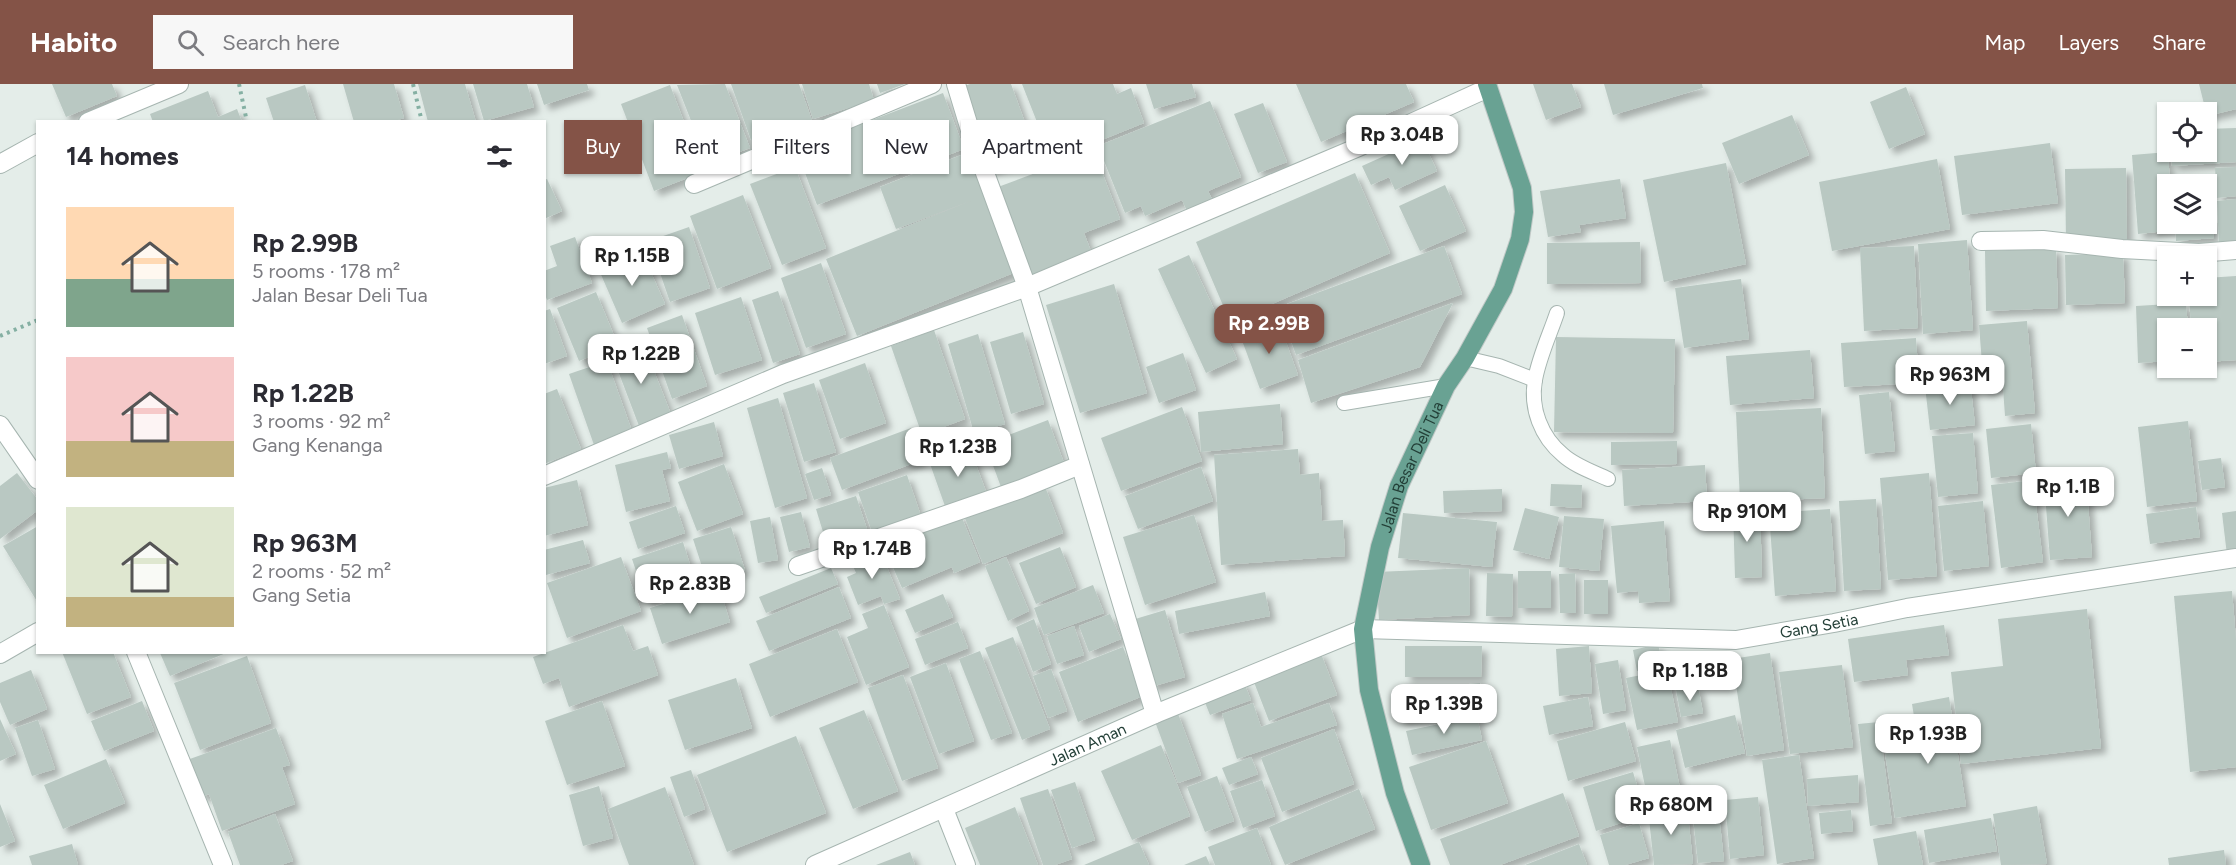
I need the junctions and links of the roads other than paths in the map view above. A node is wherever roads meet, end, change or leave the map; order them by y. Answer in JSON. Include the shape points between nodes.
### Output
{"nodes":[{"id":1,"x":179,"y":84,"type":"edge"},
{"id":2,"x":932,"y":84,"type":"edge"},
{"id":3,"x":956,"y":84,"type":"edge"},
{"id":4,"x":1487,"y":86,"type":"edge"},
{"id":5,"x":93,"y":120,"type":"edge"},
{"id":6,"x":36,"y":144,"type":"edge"},
{"id":7,"x":0,"y":164,"type":"edge"},
{"id":8,"x":694,"y":184,"type":"dead end"},
{"id":9,"x":1981,"y":241,"type":"dead end"},
{"id":10,"x":2236,"y":250,"type":"edge"},
{"id":11,"x":1027,"y":287,"type":"junction"},
{"id":12,"x":1557,"y":313,"type":"dead end"},
{"id":13,"x":1465,"y":358,"type":"junction"},
{"id":14,"x":1535,"y":380,"type":"junction"},
{"id":15,"x":1446,"y":386,"type":"junction"},
{"id":16,"x":1344,"y":403,"type":"dead end"},
{"id":17,"x":0,"y":425,"type":"edge"},
{"id":18,"x":1080,"y":465,"type":"junction"},
{"id":19,"x":546,"y":475,"type":"edge"},
{"id":20,"x":36,"y":477,"type":"edge"},
{"id":21,"x":1608,"y":479,"type":"dead end"},
{"id":22,"x":2236,"y":558,"type":"edge"},
{"id":23,"x":798,"y":566,"type":"dead end"},
{"id":24,"x":1363,"y":629,"type":"junction"},
{"id":25,"x":36,"y":633,"type":"edge"},
{"id":26,"x":0,"y":654,"type":"edge"},
{"id":27,"x":137,"y":654,"type":"edge"},
{"id":28,"x":1155,"y":714,"type":"junction"},
{"id":29,"x":944,"y":809,"type":"junction"},
{"id":30,"x":223,"y":865,"type":"edge"},
{"id":31,"x":815,"y":865,"type":"edge"},
{"id":32,"x":966,"y":865,"type":"edge"},
{"id":33,"x":1421,"y":865,"type":"edge"}],
"edges":[{"from":1,"to":5,"type":"street"},
{"from":2,"to":8,"type":"street"},
{"from":3,"to":11,"type":"street"},
{"from":4,"to":11,"type":"street","via":[[1361,146]]},
{"from":4,"to":13,"type":"main road","name":"Jalan Besar Deli Tua","via":[[1522,188],[1524,212],[1521,239],[1503,289]]},
{"from":6,"to":7,"type":"street"},
{"from":9,"to":10,"type":"street","via":[[2043,240],[2199,253]]},
{"from":11,"to":18,"type":"street"},
{"from":11,"to":19,"type":"street","via":[[783,374]]},
{"from":12,"to":14,"type":"lane"},
{"from":13,"to":14,"type":"lane"},
{"from":13,"to":15,"type":"main road","name":"Jalan Besar Deli Tua"},
{"from":14,"to":21,"type":"lane","via":[[1534,404],[1547,436],[1563,455]]},
{"from":15,"to":16,"type":"lane"},
{"from":15,"to":24,"type":"main road","name":"Jalan Besar Deli Tua","via":[[1399,486],[1380,547]]},
{"from":17,"to":20,"type":"street"},
{"from":18,"to":23,"type":"street"},
{"from":18,"to":28,"type":"street"},
{"from":22,"to":24,"type":"street","name":"Gang Setia","via":[[1907,608],[1736,640]]},
{"from":24,"to":28,"type":"street","name":"Jalan Aman"},
{"from":24,"to":33,"type":"main road","name":"Jalan Besar Deli Tua","via":[[1369,690],[1395,793]]},
{"from":25,"to":26,"type":"street"},
{"from":27,"to":30,"type":"street"},
{"from":28,"to":29,"type":"street","name":"Jalan Aman"},
{"from":29,"to":31,"type":"street","name":"Jalan Aman"},
{"from":29,"to":32,"type":"street"}]}
